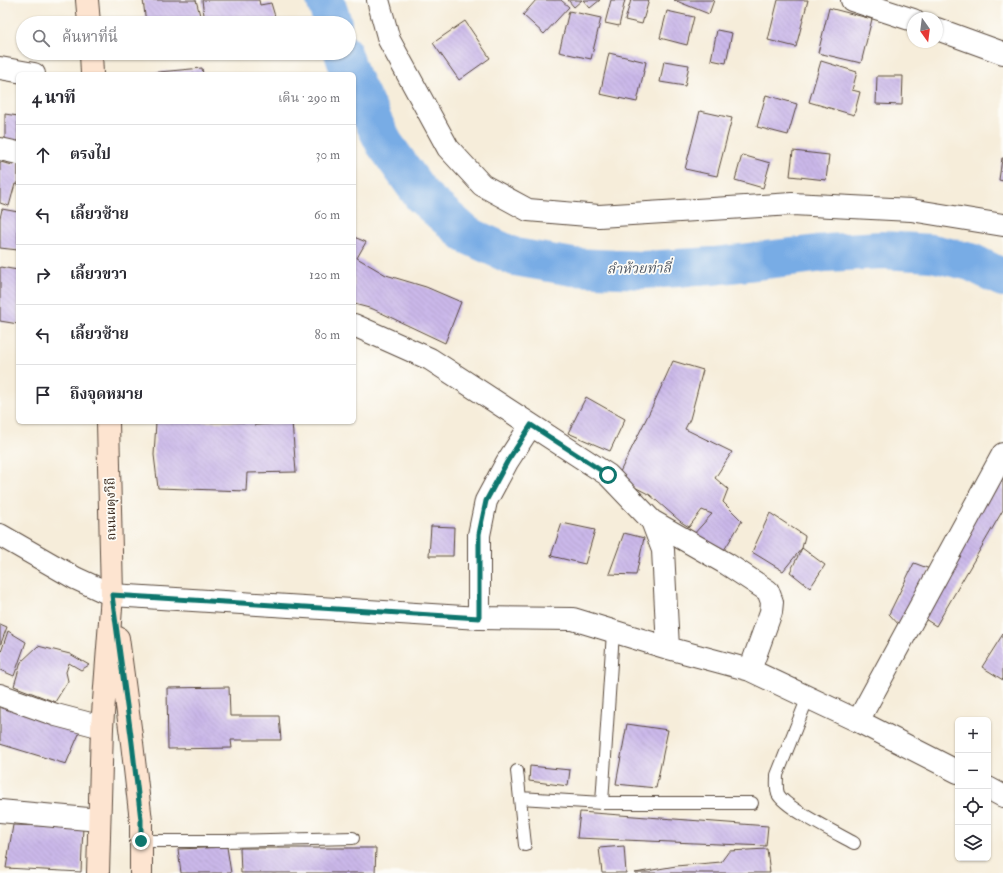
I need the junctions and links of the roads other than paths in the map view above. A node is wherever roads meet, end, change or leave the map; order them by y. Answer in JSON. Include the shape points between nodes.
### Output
{"nodes":[{"id":1,"x":87,"y":0,"type":"edge"},
{"id":2,"x":378,"y":0,"type":"edge"},
{"id":3,"x":857,"y":1,"type":"edge"},
{"id":4,"x":88,"y":16,"type":"edge"},
{"id":5,"x":907,"y":18,"type":"edge"},
{"id":6,"x":943,"y":31,"type":"edge"},
{"id":7,"x":1003,"y":53,"type":"edge"},
{"id":8,"x":91,"y":60,"type":"edge"},
{"id":9,"x":0,"y":68,"type":"edge"},
{"id":10,"x":23,"y":72,"type":"edge"},
{"id":11,"x":92,"y":72,"type":"edge"},
{"id":12,"x":0,"y":149,"type":"edge"},
{"id":13,"x":16,"y":153,"type":"edge"},
{"id":14,"x":1003,"y":225,"type":"edge"},
{"id":15,"x":356,"y":326,"type":"edge"},
{"id":16,"x":108,"y":424,"type":"edge"},
{"id":17,"x":531,"y":425,"type":"junction"},
{"id":18,"x":1003,"y":454,"type":"edge"},
{"id":19,"x":652,"y":521,"type":"junction"},
{"id":20,"x":0,"y":535,"type":"edge"},
{"id":21,"x":112,"y":595,"type":"junction"},
{"id":22,"x":479,"y":618,"type":"junction"},
{"id":23,"x":613,"y":632,"type":"junction"},
{"id":24,"x":668,"y":648,"type":"junction"},
{"id":25,"x":750,"y":670,"type":"junction"},
{"id":26,"x":0,"y":695,"type":"edge"},
{"id":27,"x":808,"y":697,"type":"junction"},
{"id":28,"x":858,"y":721,"type":"junction"},
{"id":29,"x":102,"y":727,"type":"junction"},
{"id":30,"x":955,"y":770,"type":"edge"},
{"id":31,"x":517,"y":771,"type":"dead end"},
{"id":32,"x":990,"y":789,"type":"edge"},
{"id":33,"x":1003,"y":796,"type":"edge"},
{"id":34,"x":520,"y":798,"type":"junction"},
{"id":35,"x":602,"y":803,"type":"junction"},
{"id":36,"x":752,"y":803,"type":"dead end"},
{"id":37,"x":0,"y":811,"type":"edge"},
{"id":38,"x":99,"y":820,"type":"junction"},
{"id":39,"x":353,"y":838,"type":"dead end"},
{"id":40,"x":141,"y":841,"type":"junction"},
{"id":41,"x":854,"y":843,"type":"dead end"},
{"id":42,"x":525,"y":845,"type":"dead end"},
{"id":43,"x":98,"y":873,"type":"edge"},
{"id":44,"x":141,"y":873,"type":"edge"}],
"edges":[{"from":1,"to":4,"type":"main road"},
{"from":2,"to":14,"type":"street","via":[[389,40],[448,148],[482,185],[528,210],[599,216],[792,204],[911,210]]},
{"from":3,"to":5,"type":"street"},
{"from":6,"to":7,"type":"street"},
{"from":8,"to":11,"type":"main road"},
{"from":9,"to":10,"type":"street"},
{"from":12,"to":13,"type":"street"},
{"from":15,"to":17,"type":"street","via":[[430,359]]},
{"from":16,"to":21,"type":"main road","name":"ถนนผดุงวิถี"},
{"from":17,"to":19,"type":"street","via":[[608,475]]},
{"from":17,"to":22,"type":"street","via":[[486,501],[479,534]]},
{"from":18,"to":28,"type":"street"},
{"from":19,"to":24,"type":"street","via":[[662,550]]},
{"from":19,"to":25,"type":"street","via":[[768,591],[772,602],[771,612]]},
{"from":20,"to":21,"type":"street","via":[[75,578]]},
{"from":21,"to":22,"type":"street"},
{"from":21,"to":29,"type":"main road"},
{"from":21,"to":40,"type":"main road","via":[[132,743]]},
{"from":22,"to":23,"type":"street","via":[[573,619]]},
{"from":23,"to":24,"type":"street"},
{"from":23,"to":35,"type":"lane"},
{"from":24,"to":25,"type":"street"},
{"from":25,"to":27,"type":"street"},
{"from":26,"to":29,"type":"street","via":[[56,715]]},
{"from":27,"to":28,"type":"street"},
{"from":27,"to":41,"type":"lane","via":[[777,775],[776,786],[788,805]]},
{"from":28,"to":30,"type":"street"},
{"from":29,"to":38,"type":"main road"},
{"from":31,"to":34,"type":"lane"},
{"from":32,"to":33,"type":"street"},
{"from":34,"to":35,"type":"lane"},
{"from":34,"to":42,"type":"lane"},
{"from":35,"to":36,"type":"lane"},
{"from":37,"to":38,"type":"street"},
{"from":38,"to":43,"type":"main road"},
{"from":39,"to":40,"type":"lane"},
{"from":40,"to":44,"type":"main road"}]}
